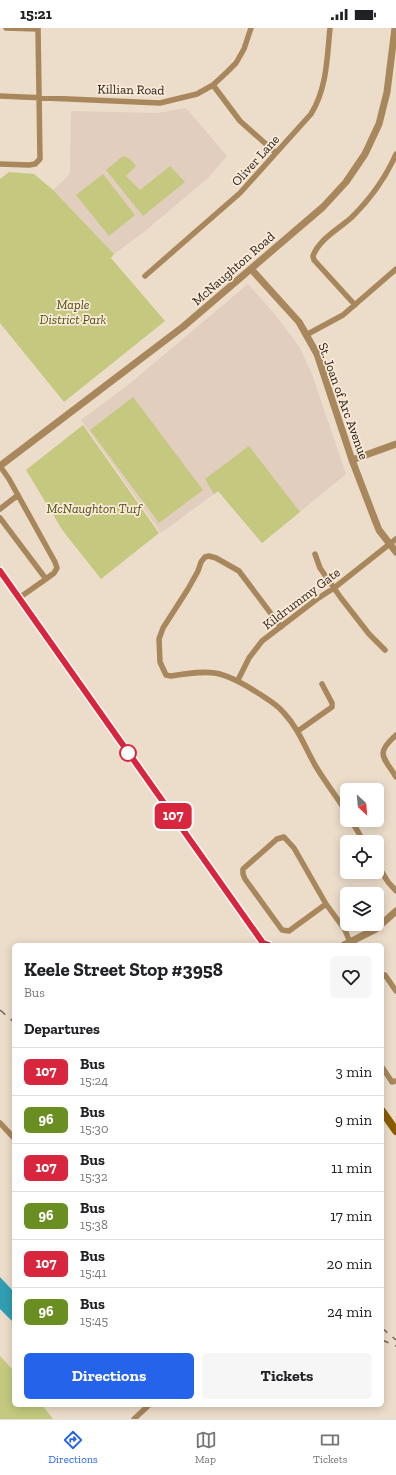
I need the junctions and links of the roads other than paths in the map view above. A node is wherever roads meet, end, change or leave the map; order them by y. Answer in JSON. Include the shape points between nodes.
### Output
{"nodes":[{"id":1,"x":6,"y":28,"type":"edge"},
{"id":2,"x":251,"y":28,"type":"edge"},
{"id":3,"x":330,"y":28,"type":"edge"},
{"id":4,"x":395,"y":28,"type":"edge"},
{"id":5,"x":38,"y":29,"type":"edge"},
{"id":6,"x":395,"y":45,"type":"edge"},
{"id":7,"x":213,"y":85,"type":"junction"},
{"id":8,"x":0,"y":96,"type":"edge"},
{"id":9,"x":38,"y":98,"type":"junction"},
{"id":10,"x":276,"y":153,"type":"junction"},
{"id":11,"x":396,"y":154,"type":"edge"},
{"id":12,"x":0,"y":164,"type":"edge"},
{"id":13,"x":251,"y":269,"type":"junction"},
{"id":14,"x":396,"y":270,"type":"edge"},
{"id":15,"x":145,"y":276,"type":"dead end"},
{"id":16,"x":354,"y":305,"type":"junction"},
{"id":17,"x":306,"y":335,"type":"junction"},
{"id":18,"x":396,"y":444,"type":"edge"},
{"id":19,"x":352,"y":460,"type":"junction"},
{"id":20,"x":0,"y":466,"type":"edge"},
{"id":21,"x":18,"y":495,"type":"junction"},
{"id":22,"x":0,"y":509,"type":"edge"},
{"id":23,"x":0,"y":518,"type":"edge"},
{"id":24,"x":396,"y":539,"type":"edge"},
{"id":25,"x":389,"y":544,"type":"junction"},
{"id":26,"x":396,"y":552,"type":"edge"},
{"id":27,"x":315,"y":554,"type":"dead end"},
{"id":28,"x":0,"y":571,"type":"edge"},
{"id":29,"x":46,"y":579,"type":"junction"},
{"id":30,"x":334,"y":588,"type":"junction"},
{"id":31,"x":19,"y":598,"type":"junction"},
{"id":32,"x":281,"y":627,"type":"junction"},
{"id":33,"x":385,"y":650,"type":"dead end"},
{"id":34,"x":238,"y":680,"type":"junction"},
{"id":35,"x":322,"y":684,"type":"dead end"},
{"id":36,"x":298,"y":731,"type":"junction"},
{"id":37,"x":396,"y":735,"type":"edge"},
{"id":38,"x":396,"y":777,"type":"edge"},
{"id":39,"x":340,"y":802,"type":"edge"},
{"id":40,"x":384,"y":875,"type":"edge"},
{"id":41,"x":396,"y":891,"type":"edge"},
{"id":42,"x":326,"y":904,"type":"junction"},
{"id":43,"x":396,"y":911,"type":"edge"},
{"id":44,"x":264,"y":943,"type":"edge"},
{"id":45,"x":348,"y":943,"type":"edge"},
{"id":46,"x":350,"y":943,"type":"edge"},
{"id":47,"x":384,"y":975,"type":"edge"},
{"id":48,"x":396,"y":991,"type":"edge"},
{"id":49,"x":384,"y":1070,"type":"edge"},
{"id":50,"x":396,"y":1082,"type":"edge"},
{"id":51,"x":384,"y":1114,"type":"edge"},
{"id":52,"x":0,"y":1123,"type":"edge"},
{"id":53,"x":396,"y":1131,"type":"edge"},
{"id":54,"x":12,"y":1136,"type":"edge"},
{"id":55,"x":147,"y":1407,"type":"edge"},
{"id":56,"x":134,"y":1419,"type":"edge"}],
"edges":[{"from":1,"to":5,"type":"street"},
{"from":2,"to":7,"type":"street","name":"Killian Road","via":[[236,63]]},
{"from":3,"to":10,"type":"street","name":"Oliver Lane","via":[[325,79],[318,104]]},
{"from":4,"to":6,"type":"street","name":"McNaughton Road"},
{"from":5,"to":9,"type":"street"},
{"from":6,"to":13,"type":"street","name":"McNaughton Road","via":[[379,124],[365,154],[346,182],[322,207]]},
{"from":7,"to":9,"type":"street","name":"Killian Road","via":[[197,94],[160,103]]},
{"from":7,"to":10,"type":"street","via":[[240,121]]},
{"from":8,"to":9,"type":"street","name":"Killian Road"},
{"from":9,"to":12,"type":"street","via":[[40,159],[29,165]]},
{"from":10,"to":15,"type":"street","name":"Oliver Lane","via":[[240,193]]},
{"from":11,"to":16,"type":"street","via":[[371,195],[350,218],[319,244],[313,256]]},
{"from":13,"to":17,"type":"street","name":"St. Joan of Arc Avenue","via":[[299,322]]},
{"from":13,"to":20,"type":"street","name":"McNaughton Road","via":[[184,326]]},
{"from":14,"to":16,"type":"street"},
{"from":16,"to":17,"type":"street","via":[[335,320]]},
{"from":17,"to":19,"type":"street","name":"St. Joan of Arc Avenue","via":[[317,354]]},
{"from":18,"to":19,"type":"street"},
{"from":19,"to":25,"type":"street","name":"St. Joan of Arc Avenue","via":[[375,520]]},
{"from":20,"to":21,"type":"street"},
{"from":21,"to":22,"type":"street"},
{"from":21,"to":29,"type":"street","via":[[56,564],[56,571]]},
{"from":23,"to":29,"type":"street"},
{"from":24,"to":25,"type":"street","name":"Kildrummy Gate"},
{"from":25,"to":26,"type":"street","name":"St. Joan of Arc Avenue"},
{"from":25,"to":30,"type":"street","name":"Kildrummy Gate"},
{"from":27,"to":30,"type":"street","via":[[320,568]]},
{"from":28,"to":31,"type":"main road"},
{"from":29,"to":31,"type":"street"},
{"from":30,"to":32,"type":"street","name":"Kildrummy Gate"},
{"from":30,"to":33,"type":"street","via":[[369,634]]},
{"from":31,"to":44,"type":"main road"},
{"from":32,"to":34,"type":"street","name":"Kildrummy Gate","via":[[254,650]]},
{"from":32,"to":34,"type":"street","via":[[239,571],[216,558],[209,556],[203,559],[188,589],[163,628],[159,639],[160,662],[166,675],[208,672]]},
{"from":34,"to":36,"type":"street","via":[[278,706]]},
{"from":35,"to":36,"type":"street","via":[[332,707]]},
{"from":36,"to":39,"type":"street","via":[[316,766]]},
{"from":37,"to":38,"type":"street","via":[[383,749],[383,755]]},
{"from":40,"to":41,"type":"street"},
{"from":42,"to":42,"type":"street","via":[[294,848],[284,837],[277,839],[243,869],[245,879],[282,930],[289,931]]},
{"from":42,"to":45,"type":"street","via":[[345,930]]},
{"from":43,"to":46,"type":"street","via":[[376,929]]},
{"from":47,"to":48,"type":"street"},
{"from":49,"to":50,"type":"street","via":[[392,1082]]},
{"from":51,"to":53,"type":"main road"},
{"from":52,"to":54,"type":"street"},
{"from":55,"to":56,"type":"street"}]}
